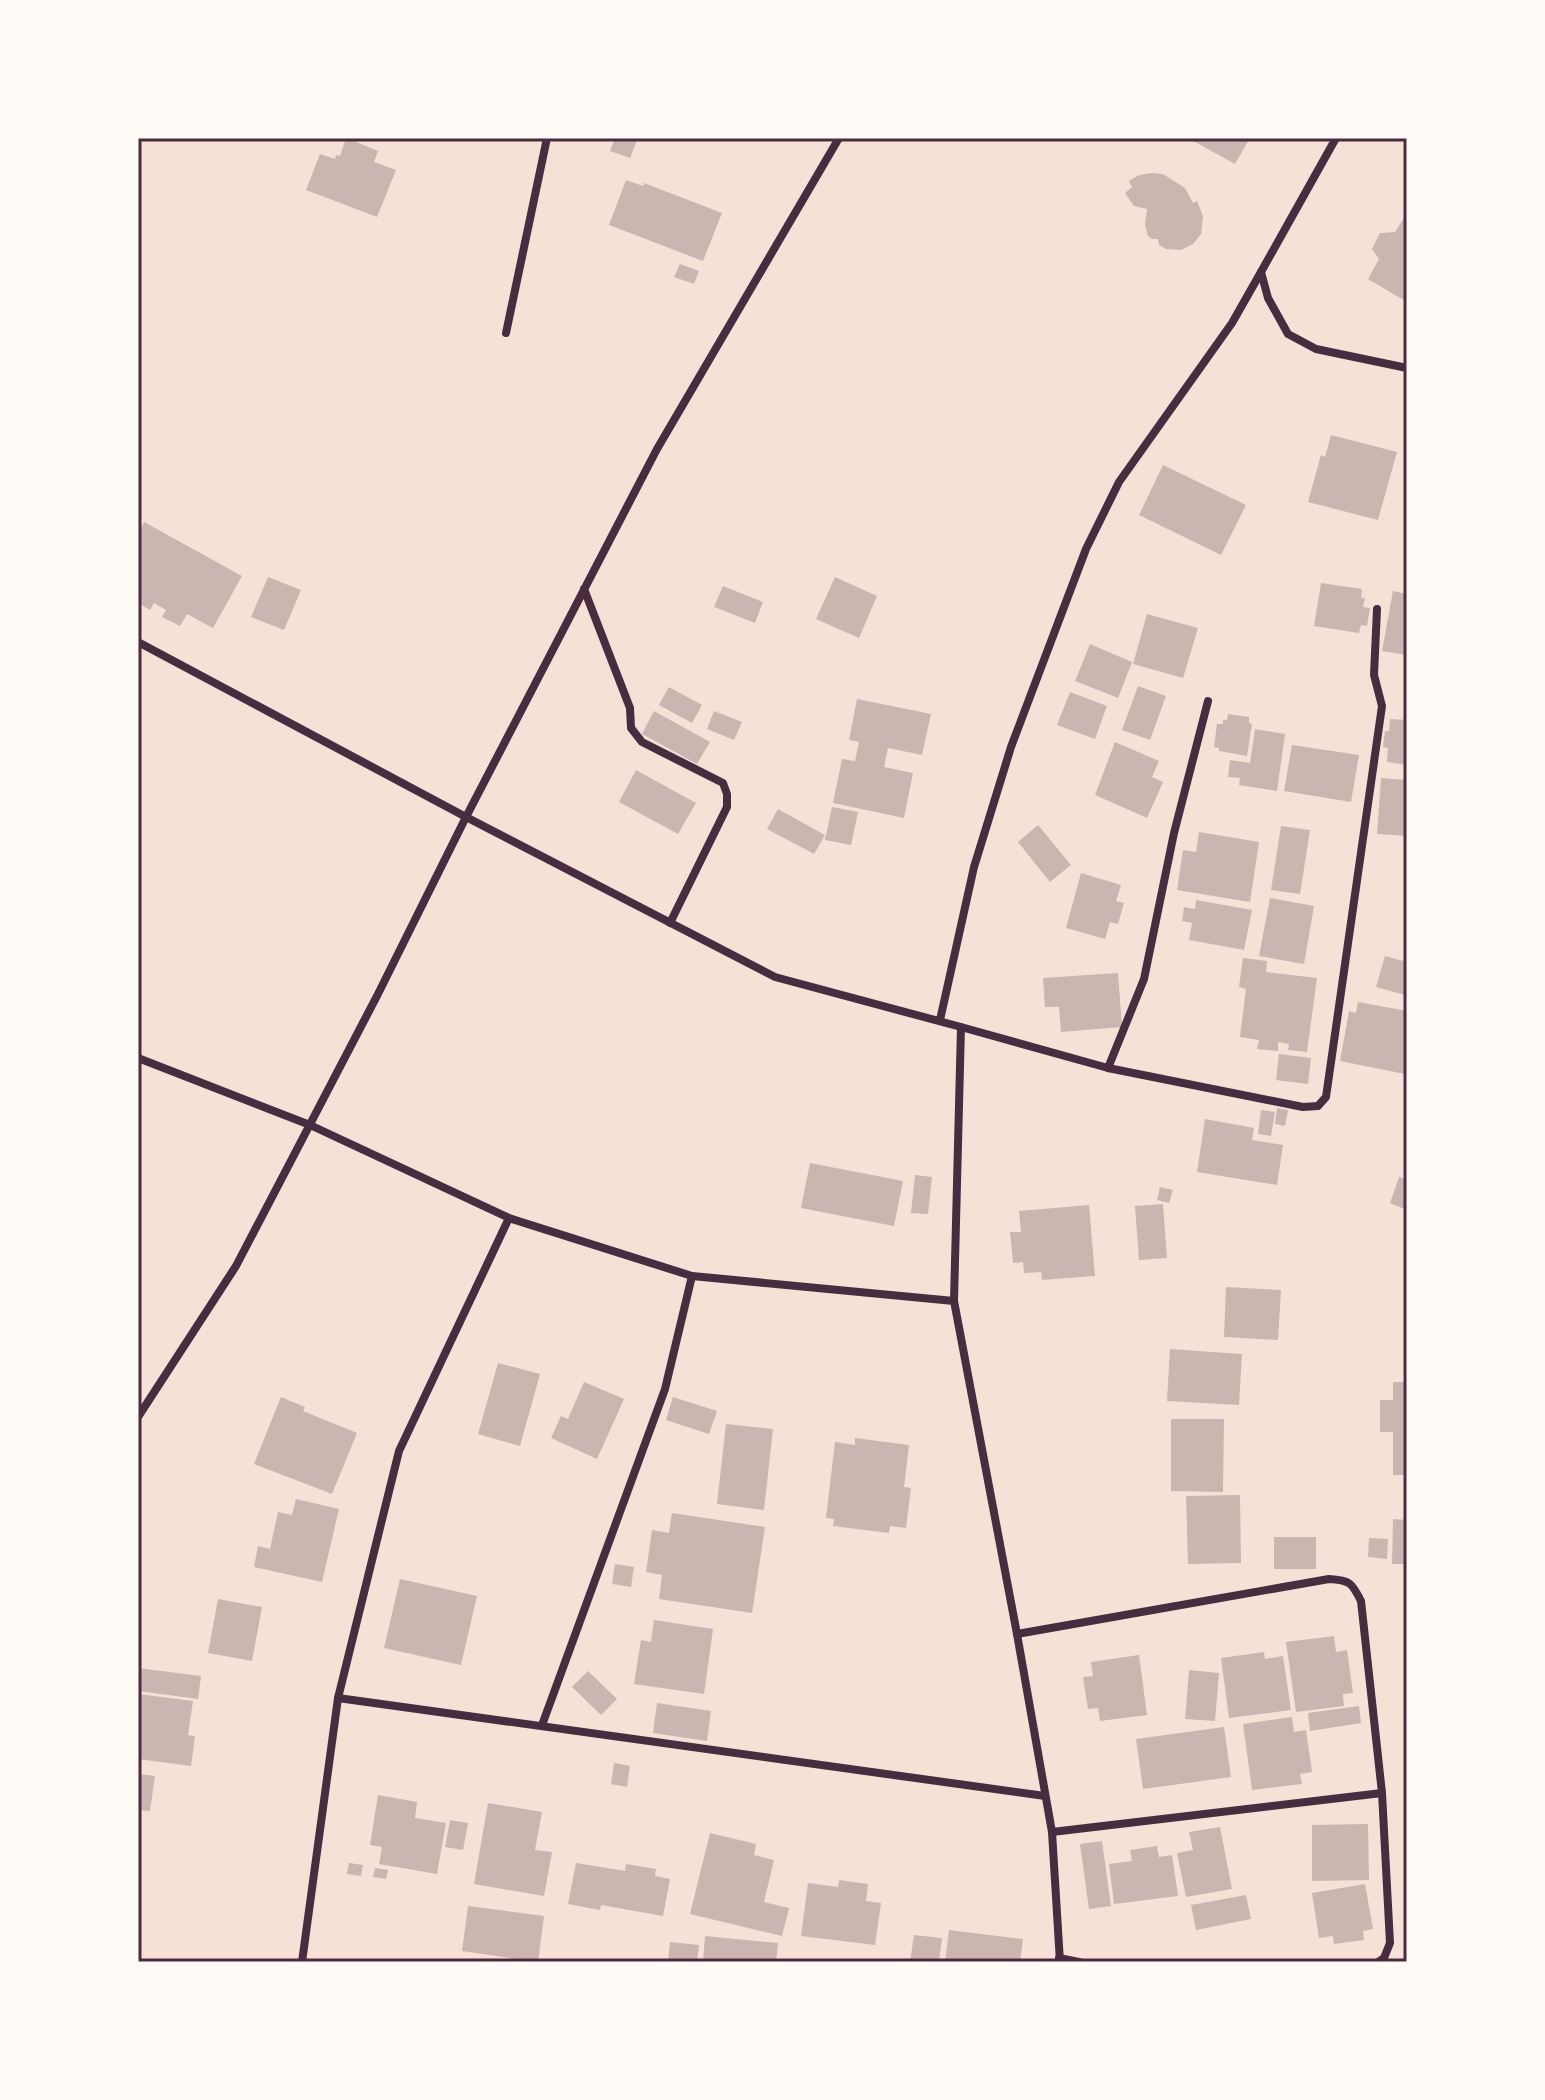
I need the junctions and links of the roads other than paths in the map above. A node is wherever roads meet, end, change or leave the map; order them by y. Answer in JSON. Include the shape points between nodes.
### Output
{"nodes":[{"id":1,"x":547,"y":138,"type":"edge"},
{"id":2,"x":839,"y":138,"type":"edge"},
{"id":3,"x":1336,"y":138,"type":"edge"},
{"id":4,"x":1261,"y":272,"type":"junction"},
{"id":5,"x":506,"y":333,"type":"dead end"},
{"id":6,"x":1407,"y":368,"type":"edge"},
{"id":7,"x":584,"y":589,"type":"junction"},
{"id":8,"x":1377,"y":609,"type":"dead end"},
{"id":9,"x":138,"y":642,"type":"edge"},
{"id":10,"x":1208,"y":701,"type":"dead end"},
{"id":11,"x":466,"y":817,"type":"junction"},
{"id":12,"x":670,"y":923,"type":"junction"},
{"id":13,"x":940,"y":1020,"type":"junction"},
{"id":14,"x":961,"y":1027,"type":"junction"},
{"id":15,"x":138,"y":1058,"type":"edge"},
{"id":16,"x":1108,"y":1068,"type":"junction"},
{"id":17,"x":310,"y":1125,"type":"junction"},
{"id":18,"x":509,"y":1218,"type":"junction"},
{"id":19,"x":692,"y":1276,"type":"junction"},
{"id":20,"x":954,"y":1301,"type":"junction"},
{"id":21,"x":140,"y":1411,"type":"edge"},
{"id":22,"x":1017,"y":1634,"type":"junction"},
{"id":23,"x":338,"y":1698,"type":"junction"},
{"id":24,"x":542,"y":1725,"type":"junction"},
{"id":25,"x":1382,"y":1793,"type":"junction"},
{"id":26,"x":1045,"y":1796,"type":"junction"},
{"id":27,"x":1052,"y":1832,"type":"junction"},
{"id":28,"x":1060,"y":1960,"type":"edge"},
{"id":29,"x":302,"y":1962,"type":"edge"},
{"id":30,"x":1079,"y":1962,"type":"edge"},
{"id":31,"x":1378,"y":1962,"type":"edge"}],
"edges":[{"from":1,"to":5,"type":"street"},
{"from":2,"to":7,"type":"street","via":[[657,449]]},
{"from":3,"to":4,"type":"street"},
{"from":4,"to":6,"type":"street","via":[[1288,334],[1316,349]]},
{"from":4,"to":13,"type":"street","via":[[1232,323],[1119,482],[1086,549],[1011,747],[974,867]]},
{"from":7,"to":11,"type":"street"},
{"from":7,"to":12,"type":"street","via":[[630,708],[631,728],[642,742],[723,783],[727,794],[727,807]]},
{"from":8,"to":16,"type":"street","via":[[1374,675],[1382,706],[1326,1097],[1318,1106],[1303,1107]]},
{"from":9,"to":11,"type":"street"},
{"from":10,"to":16,"type":"street","via":[[1144,979]]},
{"from":11,"to":12,"type":"street"},
{"from":11,"to":17,"type":"street"},
{"from":12,"to":13,"type":"street","via":[[775,977]]},
{"from":13,"to":14,"type":"street"},
{"from":14,"to":16,"type":"street"},
{"from":14,"to":20,"type":"street"},
{"from":15,"to":17,"type":"street"},
{"from":17,"to":18,"type":"street"},
{"from":17,"to":21,"type":"street","via":[[236,1266]]},
{"from":18,"to":19,"type":"street"},
{"from":18,"to":23,"type":"street","via":[[399,1451]]},
{"from":19,"to":20,"type":"street"},
{"from":19,"to":24,"type":"street","via":[[665,1389]]},
{"from":20,"to":22,"type":"street"},
{"from":22,"to":25,"type":"street","via":[[1343,1580],[1354,1585],[1361,1601]]},
{"from":22,"to":26,"type":"street"},
{"from":23,"to":24,"type":"street"},
{"from":23,"to":29,"type":"street"},
{"from":24,"to":26,"type":"street"},
{"from":25,"to":27,"type":"street"},
{"from":25,"to":31,"type":"street","via":[[1390,1943]]},
{"from":26,"to":27,"type":"street"},
{"from":27,"to":28,"type":"street"},
{"from":28,"to":30,"type":"street"}]}
